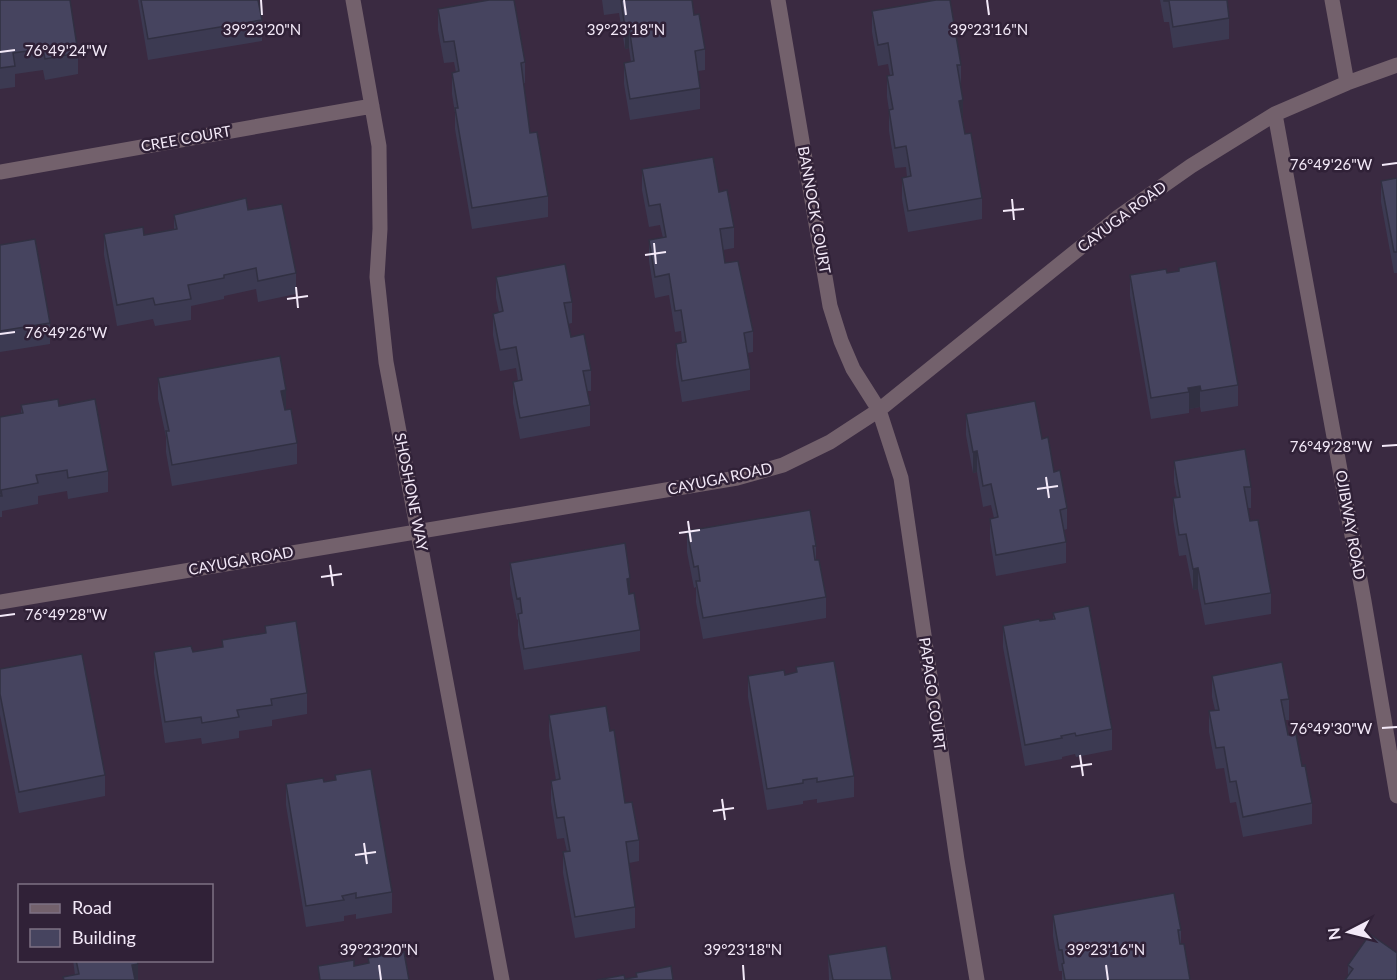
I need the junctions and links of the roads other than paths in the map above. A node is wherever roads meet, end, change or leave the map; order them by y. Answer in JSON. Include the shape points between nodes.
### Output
{"nodes":[{"id":1,"x":353,"y":0,"type":"edge"},
{"id":2,"x":778,"y":0,"type":"edge"},
{"id":3,"x":1332,"y":0,"type":"edge"},
{"id":4,"x":1397,"y":65,"type":"edge"},
{"id":5,"x":1347,"y":82,"type":"junction"},
{"id":6,"x":372,"y":106,"type":"junction"},
{"id":7,"x":1275,"y":114,"type":"junction"},
{"id":8,"x":0,"y":172,"type":"edge"},
{"id":9,"x":879,"y":410,"type":"junction"},
{"id":10,"x":418,"y":532,"type":"junction"},
{"id":11,"x":0,"y":602,"type":"edge"},
{"id":12,"x":1397,"y":796,"type":"edge"},
{"id":13,"x":502,"y":980,"type":"edge"},
{"id":14,"x":977,"y":980,"type":"edge"}],
"edges":[{"from":1,"to":6,"type":"street","name":"SHOSHONE WAY"},
{"from":2,"to":9,"type":"street","name":"BANNOCK COURT","via":[[830,306],[853,369]]},
{"from":3,"to":5,"type":"street"},
{"from":4,"to":5,"type":"street","name":"CAYUGA ROAD"},
{"from":5,"to":7,"type":"street","name":"CAYUGA ROAD"},
{"from":6,"to":8,"type":"street","name":"CREE COURT"},
{"from":6,"to":10,"type":"street","name":"SHOSHONE WAY","via":[[380,156],[380,315]]},
{"from":7,"to":9,"type":"street","name":"CAYUGA ROAD","via":[[1117,218]]},
{"from":7,"to":12,"type":"street","name":"OJIBWAY ROAD"},
{"from":9,"to":10,"type":"street","name":"CAYUGA ROAD","via":[[830,442],[783,465],[737,478]]},
{"from":9,"to":14,"type":"street","name":"PAPAGO COURT","via":[[901,478]]},
{"from":10,"to":11,"type":"street","name":"CAYUGA ROAD"},
{"from":10,"to":13,"type":"street","name":"SHOSHONE WAY"}]}
